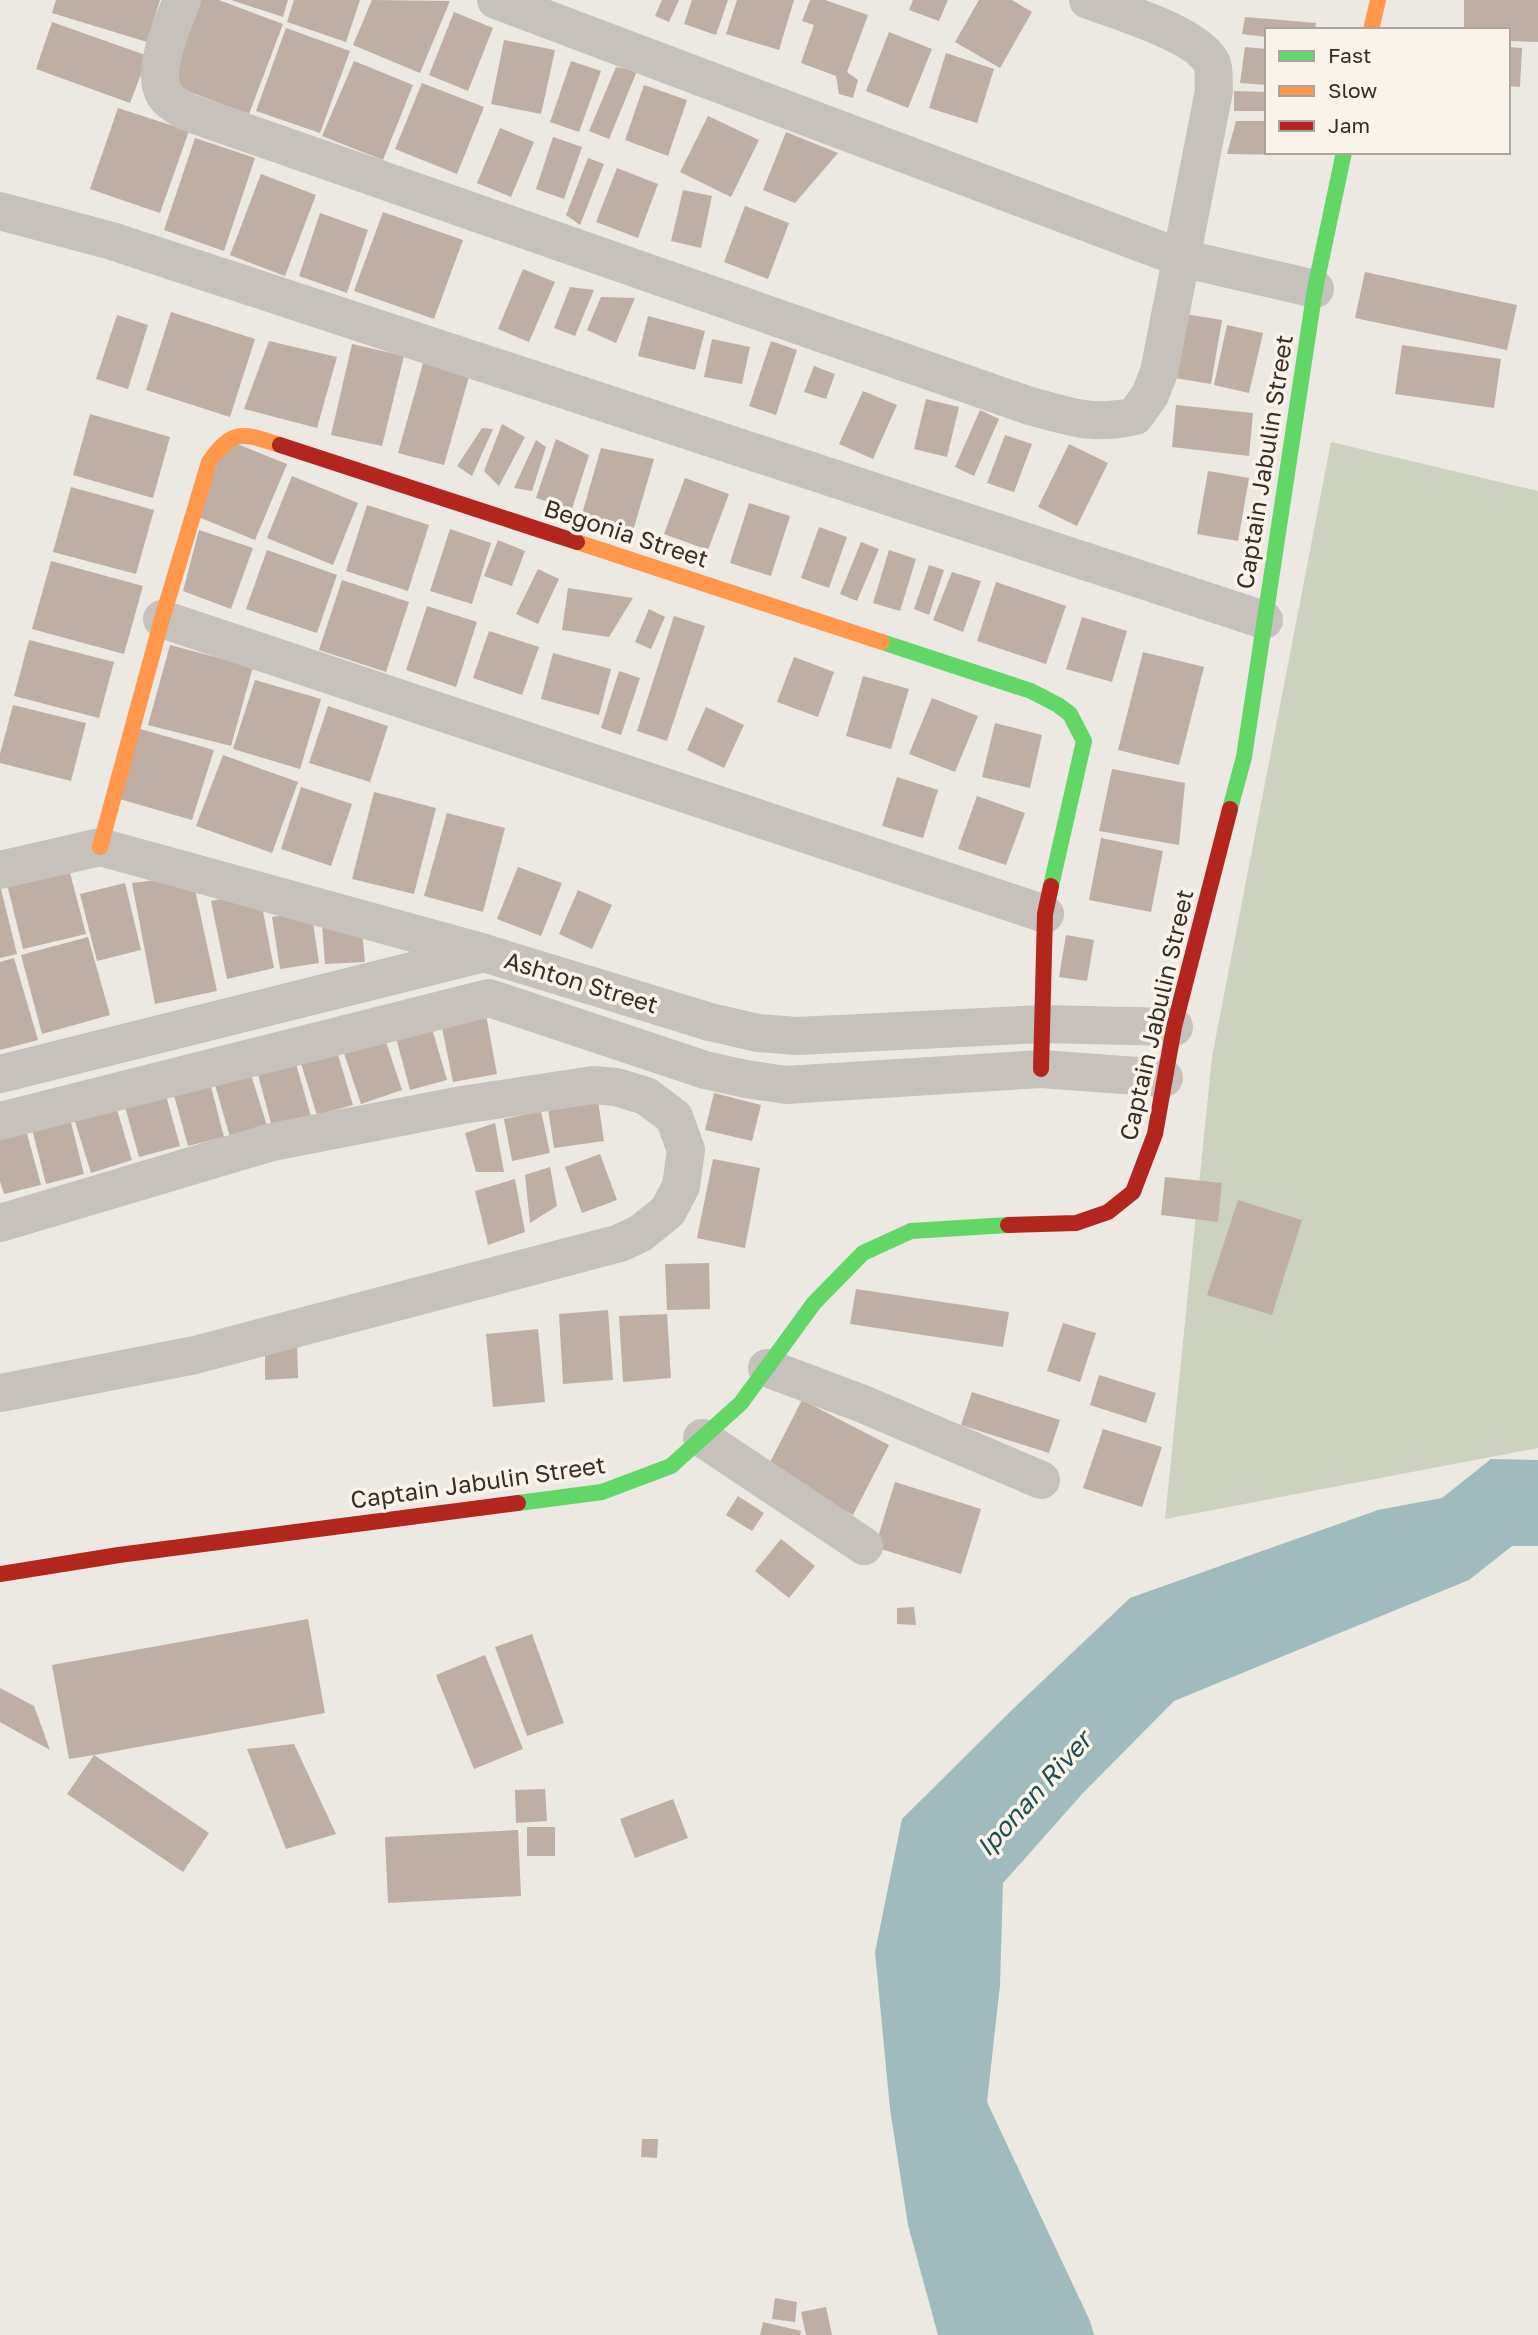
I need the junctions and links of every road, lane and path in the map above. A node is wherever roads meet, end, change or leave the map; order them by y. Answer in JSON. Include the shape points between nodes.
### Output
{"nodes":[{"id":1,"x":182,"y":0,"type":"edge"},
{"id":2,"x":496,"y":0,"type":"edge"},
{"id":3,"x":1088,"y":0,"type":"edge"},
{"id":4,"x":1377,"y":0,"type":"edge"},
{"id":5,"x":1371,"y":28,"type":"edge"},
{"id":6,"x":1345,"y":154,"type":"edge"},
{"id":7,"x":0,"y":211,"type":"edge"},
{"id":8,"x":1181,"y":258,"type":"junction"},
{"id":9,"x":1314,"y":289,"type":"junction"},
{"id":10,"x":162,"y":619,"type":"junction"},
{"id":11,"x":1264,"y":620,"type":"junction"},
{"id":12,"x":100,"y":847,"type":"junction"},
{"id":13,"x":0,"y":870,"type":"edge"},
{"id":14,"x":1045,"y":914,"type":"junction"},
{"id":15,"x":484,"y":953,"type":"junction"},
{"id":16,"x":489,"y":998,"type":"junction"},
{"id":17,"x":1042,"y":1024,"type":"junction"},
{"id":18,"x":1174,"y":1027,"type":"junction"},
{"id":19,"x":1041,"y":1069,"type":"junction"},
{"id":20,"x":0,"y":1074,"type":"edge"},
{"id":21,"x":1164,"y":1077,"type":"junction"},
{"id":22,"x":0,"y":1121,"type":"edge"},
{"id":23,"x":0,"y":1223,"type":"edge"},
{"id":24,"x":767,"y":1367,"type":"junction"},
{"id":25,"x":0,"y":1393,"type":"edge"},
{"id":26,"x":702,"y":1438,"type":"junction"},
{"id":27,"x":1041,"y":1480,"type":"dead end"},
{"id":28,"x":864,"y":1546,"type":"dead end"},
{"id":29,"x":0,"y":1574,"type":"edge"}],
"edges":[{"from":1,"to":8,"type":"street","via":[[162,55],[159,79],[167,98],[187,113],[1080,420],[1109,422],[1135,416],[1150,395],[1159,372]]},
{"from":2,"to":8,"type":"street"},
{"from":3,"to":8,"type":"street","via":[[1174,32],[1212,64],[1214,91]]},
{"from":4,"to":5,"type":"street"},
{"from":6,"to":9,"type":"street","name":"Captain Jabulin Street"},
{"from":7,"to":11,"type":"street","via":[[177,262]]},
{"from":8,"to":9,"type":"street"},
{"from":9,"to":11,"type":"street","name":"Captain Jabulin Street"},
{"from":10,"to":12,"type":"street","name":"Begonia Street"},
{"from":10,"to":14,"type":"street"},
{"from":10,"to":14,"type":"street","name":"Begonia Street","via":[[209,462],[224,440],[256,436],[1031,691],[1077,720],[1084,741]]},
{"from":11,"to":18,"type":"street","name":"Captain Jabulin Street","via":[[1244,757]]},
{"from":12,"to":13,"type":"street"},
{"from":12,"to":15,"type":"street"},
{"from":14,"to":17,"type":"street","name":"Begonia Street"},
{"from":15,"to":16,"type":"street"},
{"from":15,"to":17,"type":"street","name":"Ashton Street","via":[[710,1022],[758,1032],[797,1036]]},
{"from":15,"to":20,"type":"street","name":"Ashton Street"},
{"from":16,"to":19,"type":"street","name":"Ashton Street","via":[[705,1070],[786,1085]]},
{"from":16,"to":22,"type":"street","name":"Ashton Street"},
{"from":17,"to":18,"type":"street","name":"Ashton Street"},
{"from":17,"to":19,"type":"street","name":"Begonia Street"},
{"from":18,"to":21,"type":"street","name":"Captain Jabulin Street"},
{"from":19,"to":21,"type":"street","name":"Ashton Street"},
{"from":21,"to":24,"type":"street","name":"Captain Jabulin Street","via":[[1155,1134],[1133,1192],[1108,1212],[1076,1223],[911,1231],[863,1253],[814,1303]]},
{"from":23,"to":25,"type":"street","via":[[272,1142],[593,1085],[646,1096],[674,1117],[686,1150],[681,1186],[668,1211],[620,1243],[195,1355]]},
{"from":24,"to":26,"type":"street","name":"Captain Jabulin Street","via":[[741,1403]]},
{"from":24,"to":27,"type":"street"},
{"from":26,"to":28,"type":"street"},
{"from":26,"to":29,"type":"street","name":"Captain Jabulin Street","via":[[671,1466],[602,1492]]}]}
